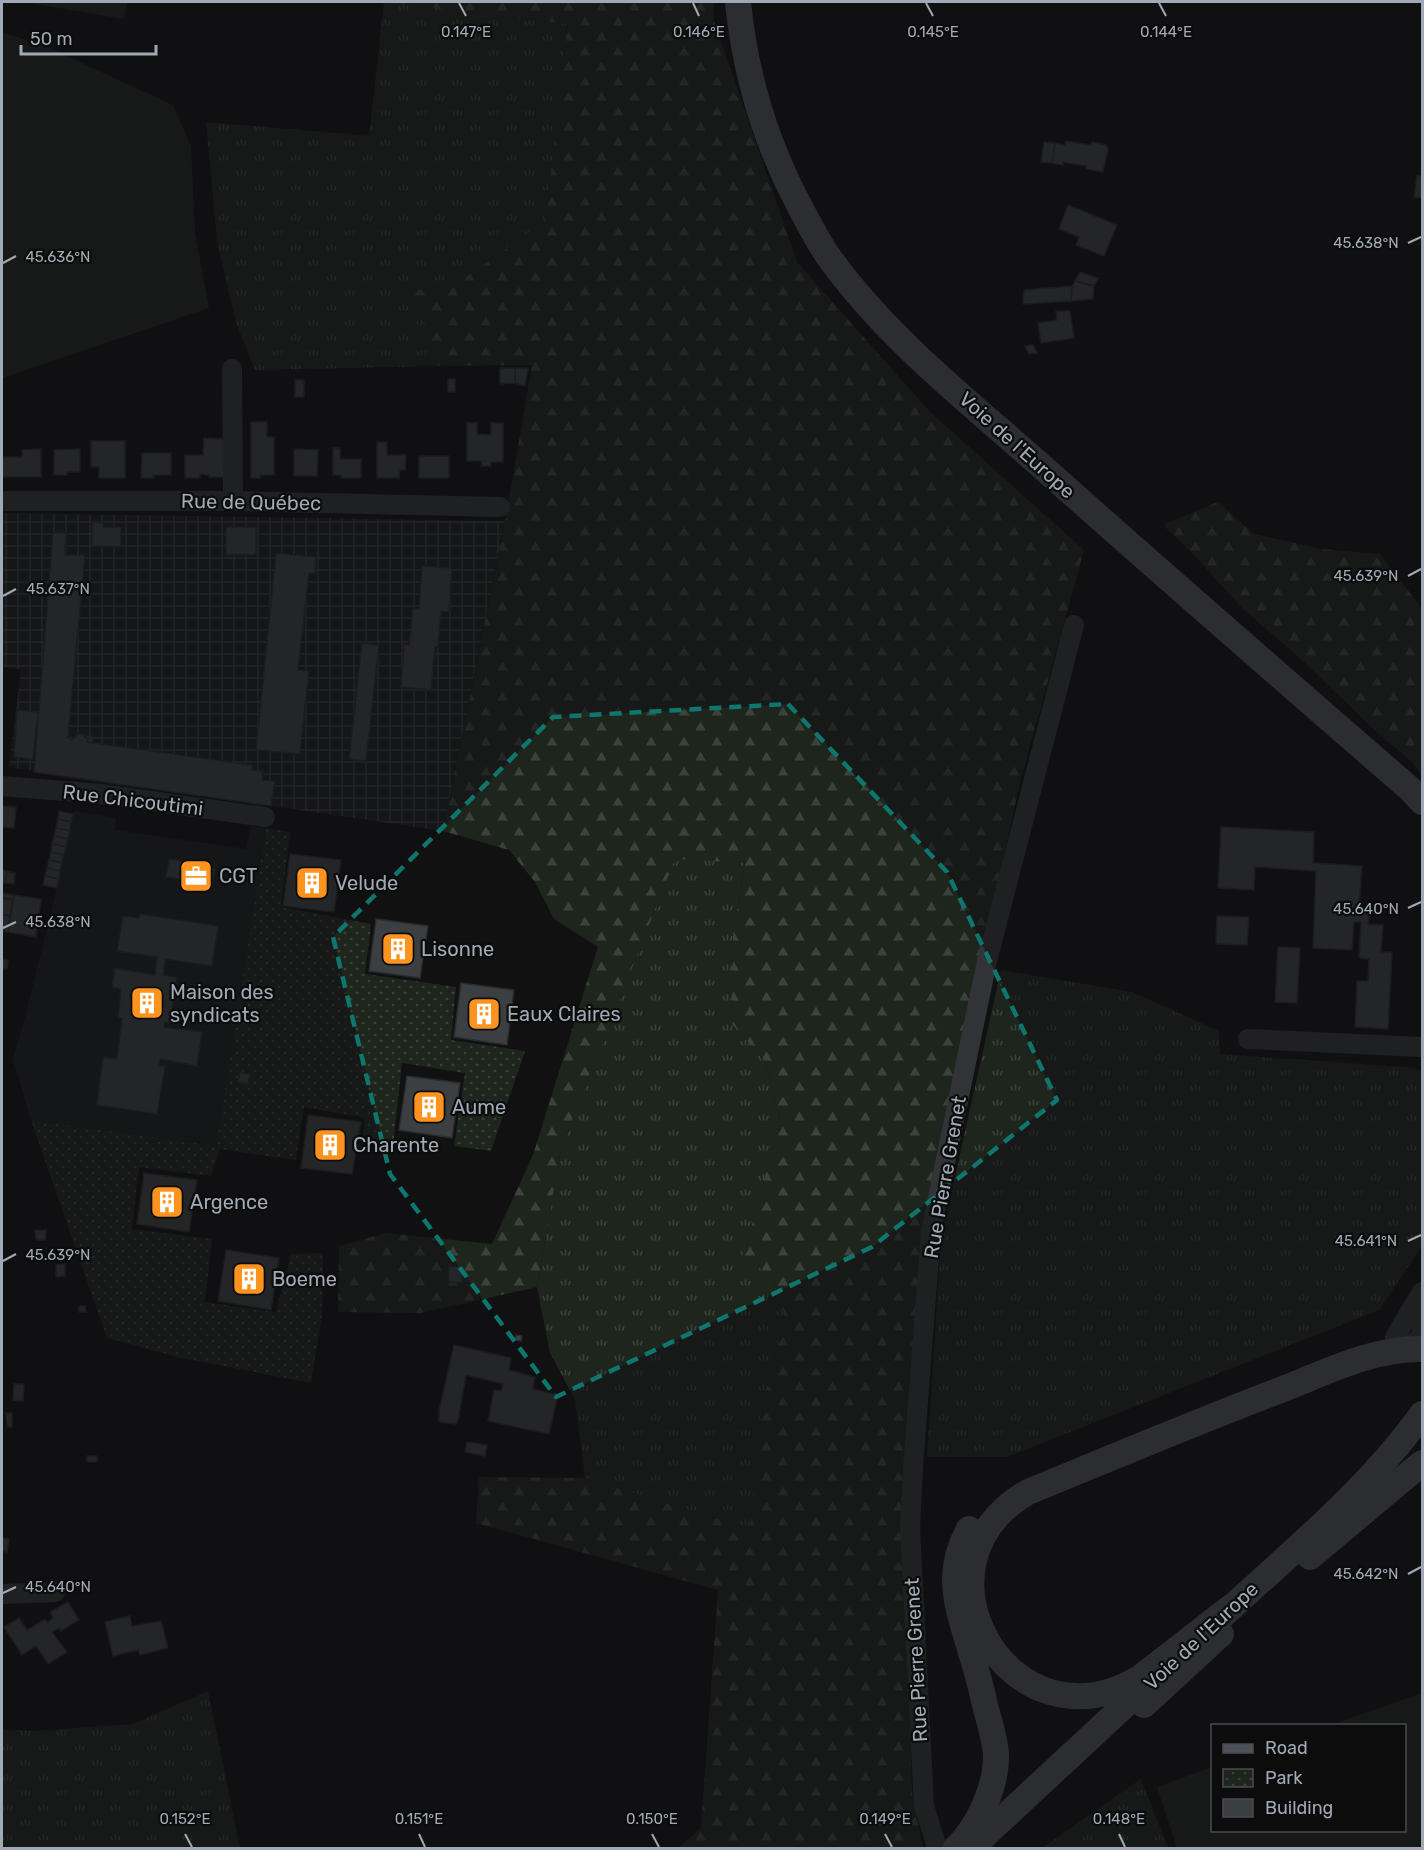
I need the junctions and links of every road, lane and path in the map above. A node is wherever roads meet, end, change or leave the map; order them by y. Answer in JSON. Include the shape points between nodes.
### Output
{"nodes":[{"id":1,"x":738,"y":2,"type":"edge"},
{"id":2,"x":754,"y":2,"type":"edge"},
{"id":3,"x":232,"y":369,"type":"dead end"},
{"id":4,"x":2,"y":501,"type":"edge"},
{"id":5,"x":233,"y":501,"type":"junction"},
{"id":6,"x":500,"y":507,"type":"dead end"},
{"id":7,"x":1074,"y":625,"type":"dead end"},
{"id":8,"x":2,"y":786,"type":"edge"},
{"id":9,"x":1422,"y":786,"type":"edge"},
{"id":10,"x":1422,"y":802,"type":"edge"},
{"id":11,"x":265,"y":817,"type":"dead end"},
{"id":12,"x":1248,"y":1040,"type":"dead end"},
{"id":13,"x":1422,"y":1047,"type":"edge"},
{"id":14,"x":1422,"y":1292,"type":"edge"},
{"id":15,"x":1422,"y":1322,"type":"edge"},
{"id":16,"x":1412,"y":1342,"type":"edge"},
{"id":17,"x":1422,"y":1414,"type":"edge"},
{"id":18,"x":1422,"y":1437,"type":"edge"},
{"id":19,"x":1422,"y":1463,"type":"edge"},
{"id":20,"x":55,"y":1592,"type":"dead end"},
{"id":21,"x":2,"y":1594,"type":"edge"},
{"id":22,"x":1238,"y":1609,"type":"junction"},
{"id":23,"x":946,"y":1848,"type":"edge"},
{"id":24,"x":970,"y":1848,"type":"edge"},
{"id":25,"x":986,"y":1848,"type":"edge"}],
"edges":[{"from":1,"to":10,"type":"main road","name":"Voie de l'Europe","via":[[751,85],[769,143],[810,227],[870,309],[917,356]]},
{"from":2,"to":9,"type":"main road","name":"Voie de l'Europe","via":[[766,80],[798,179],[824,226],[885,305],[938,357],[1218,600]]},
{"from":3,"to":5,"type":"street"},
{"from":4,"to":5,"type":"street","name":"Rue de Québec"},
{"from":5,"to":6,"type":"street","name":"Rue de Québec"},
{"from":7,"to":23,"type":"street","name":"Rue Pierre Grenet","via":[[987,961],[932,1231],[910,1528],[924,1806]]},
{"from":8,"to":11,"type":"street","name":"Rue Chicoutimi","via":[[109,795]]},
{"from":12,"to":13,"type":"street"},
{"from":14,"to":16,"type":"street"},
{"from":15,"to":16,"type":"street"},
{"from":16,"to":22,"type":"main road","via":[[1248,1402],[1028,1492],[1012,1501],[995,1520],[975,1554],[972,1594],[976,1617],[989,1646],[1009,1669],[1041,1689],[1074,1696],[1105,1694],[1125,1686]]},
{"from":16,"to":23,"type":"main road","via":[[1360,1344],[1328,1356],[1023,1476],[983,1508],[962,1541],[954,1582],[996,1755],[982,1814],[967,1837]]},
{"from":17,"to":22,"type":"main road","name":"Voie de l'Europe","via":[[1362,1487]]},
{"from":18,"to":22,"type":"main road","name":"Voie de l'Europe","via":[[1379,1486]]},
{"from":19,"to":22,"type":"main road"},
{"from":20,"to":21,"type":"street"},
{"from":22,"to":24,"type":"main road","name":"Voie de l'Europe"},
{"from":22,"to":25,"type":"main road","via":[[1116,1731]]}]}
